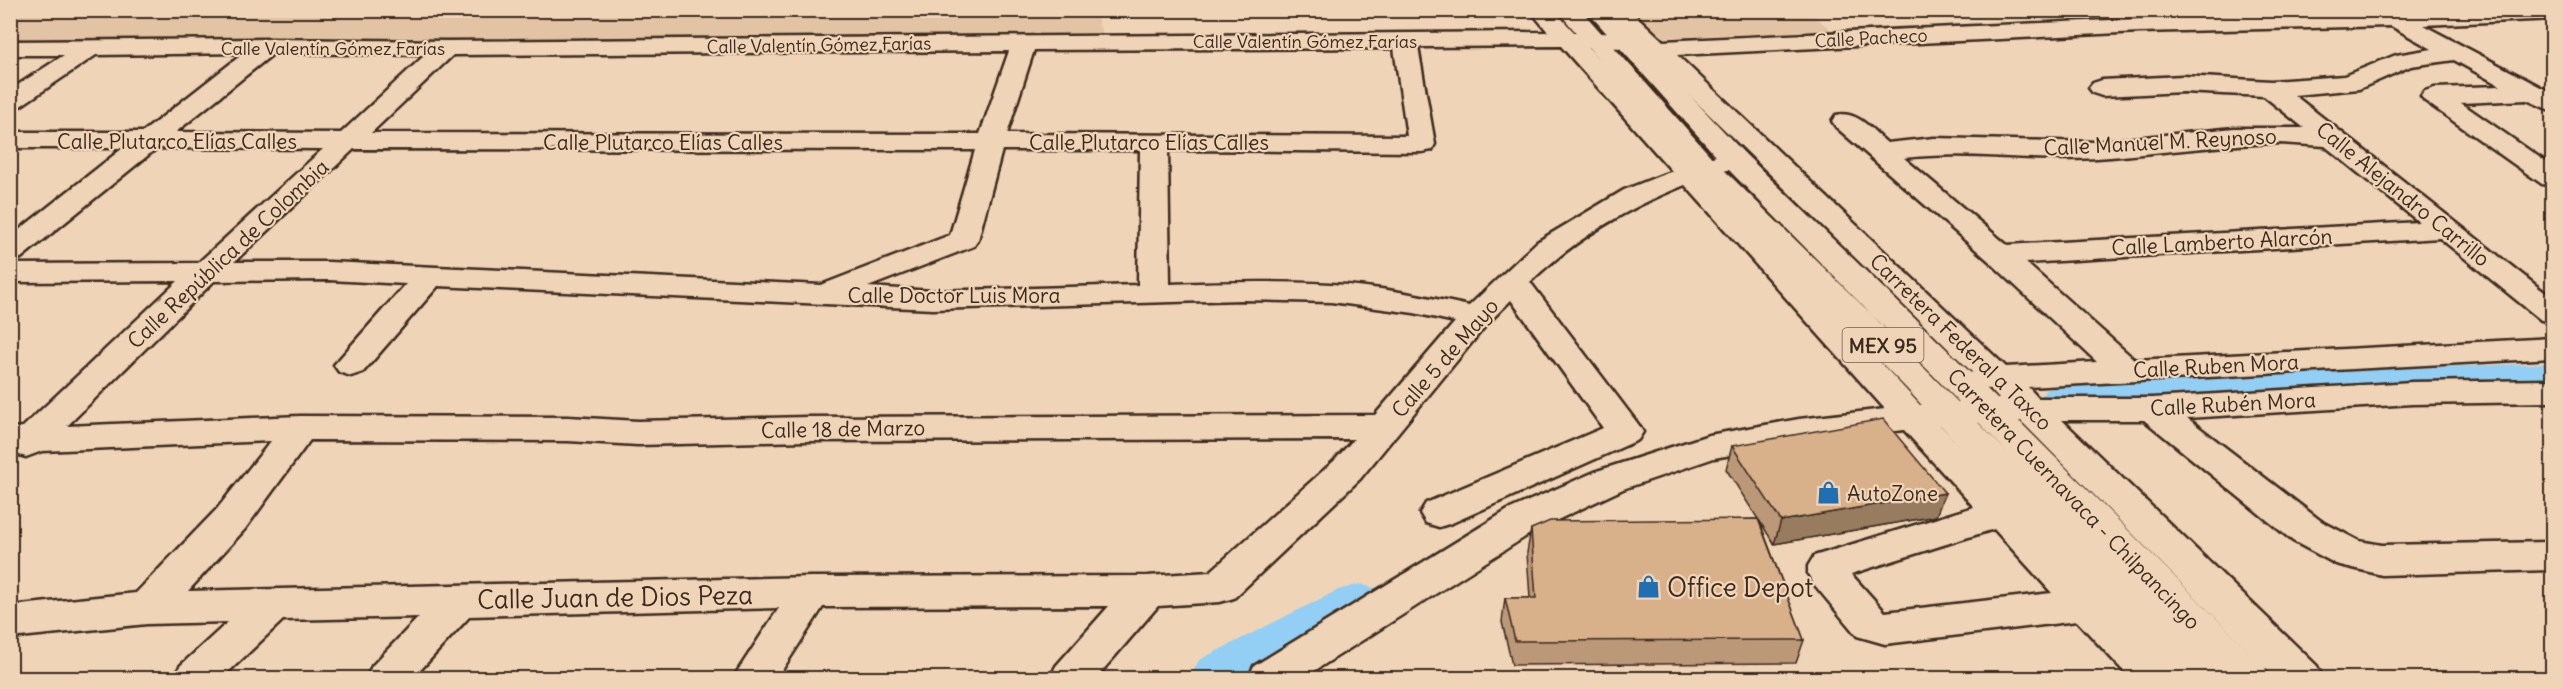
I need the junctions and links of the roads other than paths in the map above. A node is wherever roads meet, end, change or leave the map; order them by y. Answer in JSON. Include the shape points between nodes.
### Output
{"nodes":[{"id":1,"x":1541,"y":10,"type":"edge"},
{"id":2,"x":1958,"y":10,"type":"edge"},
{"id":3,"x":2553,"y":12,"type":"edge"},
{"id":4,"x":2385,"y":15,"type":"edge"},
{"id":5,"x":1604,"y":29,"type":"edge"},
{"id":6,"x":1981,"y":32,"type":"junction"},
{"id":7,"x":1406,"y":41,"type":"junction"},
{"id":8,"x":1024,"y":43,"type":"junction"},
{"id":9,"x":268,"y":46,"type":"junction"},
{"id":10,"x":10,"y":48,"type":"edge"},
{"id":11,"x":90,"y":48,"type":"junction"},
{"id":12,"x":447,"y":48,"type":"junction"},
{"id":13,"x":2459,"y":52,"type":"junction"},
{"id":14,"x":2102,"y":88,"type":"dead end"},
{"id":15,"x":2260,"y":88,"type":"junction"},
{"id":16,"x":2543,"y":98,"type":"edge"},
{"id":17,"x":10,"y":102,"type":"edge"},
{"id":18,"x":1845,"y":121,"type":"dead end"},
{"id":19,"x":2332,"y":138,"type":"junction"},
{"id":20,"x":153,"y":140,"type":"junction"},
{"id":21,"x":10,"y":141,"type":"edge"},
{"id":22,"x":350,"y":141,"type":"junction"},
{"id":23,"x":1154,"y":141,"type":"junction"},
{"id":24,"x":991,"y":142,"type":"junction"},
{"id":25,"x":1881,"y":152,"type":"junction"},
{"id":26,"x":1710,"y":166,"type":"junction"},
{"id":27,"x":2553,"y":178,"type":"edge"},
{"id":28,"x":2445,"y":229,"type":"junction"},
{"id":29,"x":963,"y":240,"type":"junction"},
{"id":30,"x":10,"y":252,"type":"edge"},
{"id":31,"x":2000,"y":255,"type":"junction"},
{"id":32,"x":10,"y":273,"type":"edge"},
{"id":33,"x":205,"y":273,"type":"junction"},
{"id":34,"x":429,"y":277,"type":"junction"},
{"id":35,"x":1514,"y":282,"type":"junction"},
{"id":36,"x":1154,"y":293,"type":"junction"},
{"id":37,"x":821,"y":294,"type":"junction"},
{"id":38,"x":933,"y":300,"type":"junction"},
{"id":39,"x":2553,"y":313,"type":"edge"},
{"id":40,"x":1476,"y":317,"type":"junction"},
{"id":41,"x":2553,"y":348,"type":"edge"},
{"id":42,"x":351,"y":365,"type":"dead end"},
{"id":43,"x":2127,"y":371,"type":"junction"},
{"id":44,"x":1999,"y":379,"type":"junction"},
{"id":45,"x":1918,"y":380,"type":"junction"},
{"id":46,"x":1958,"y":380,"type":"junction"},
{"id":47,"x":1880,"y":383,"type":"junction"},
{"id":48,"x":2553,"y":391,"type":"edge"},
{"id":49,"x":2031,"y":409,"type":"junction"},
{"id":50,"x":2152,"y":409,"type":"junction"},
{"id":51,"x":1988,"y":411,"type":"junction"},
{"id":52,"x":1931,"y":415,"type":"junction"},
{"id":53,"x":1385,"y":427,"type":"junction"},
{"id":54,"x":300,"y":428,"type":"junction"},
{"id":55,"x":18,"y":447,"type":"edge"},
{"id":56,"x":2003,"y":512,"type":"junction"},
{"id":57,"x":1439,"y":513,"type":"dead end"},
{"id":58,"x":2553,"y":556,"type":"edge"},
{"id":59,"x":1220,"y":587,"type":"joint"},
{"id":60,"x":1147,"y":591,"type":"junction"},
{"id":61,"x":812,"y":592,"type":"junction"},
{"id":62,"x":459,"y":601,"type":"junction"},
{"id":63,"x":274,"y":604,"type":"junction"},
{"id":64,"x":2087,"y":604,"type":"junction"},
{"id":65,"x":147,"y":608,"type":"junction"},
{"id":66,"x":10,"y":622,"type":"edge"},
{"id":67,"x":195,"y":678,"type":"edge"},
{"id":68,"x":387,"y":678,"type":"edge"},
{"id":69,"x":754,"y":678,"type":"edge"},
{"id":70,"x":1071,"y":678,"type":"edge"},
{"id":71,"x":1269,"y":678,"type":"edge"},
{"id":72,"x":2156,"y":678,"type":"edge"},
{"id":73,"x":2199,"y":678,"type":"edge"},
{"id":74,"x":2249,"y":678,"type":"edge"},
{"id":75,"x":2302,"y":678,"type":"edge"}],
"edges":[{"from":1,"to":5,"type":"street","name":"Carretera Federal a Taxco"},
{"from":2,"to":6,"type":"street"},
{"from":3,"to":4,"type":"street","name":"Calle Pacheco"},
{"from":4,"to":6,"type":"street","name":"Calle Pacheco"},
{"from":4,"to":13,"type":"street"},
{"from":5,"to":6,"type":"street","name":"Calle Pacheco"},
{"from":5,"to":7,"type":"street","name":"Calle Valentín Gómez Farías"},
{"from":5,"to":26,"type":"street","name":"Carretera Cuernavaca - Chilpancingo","number":"MEX 95"},
{"from":5,"to":26,"type":"street","name":"Carretera Federal a Taxco"},
{"from":5,"to":44,"type":"street","name":"Carretera Federal a Taxco"},
{"from":7,"to":8,"type":"street","name":"Calle Valentín Gómez Farías"},
{"from":7,"to":23,"type":"street","name":"Calle Plutarco Elías Calles","via":[[1422,144]]},
{"from":8,"to":12,"type":"street","name":"Calle Valentín Gómez Farías"},
{"from":8,"to":24,"type":"street"},
{"from":9,"to":11,"type":"street","name":"Calle Valentín Gómez Farías"},
{"from":9,"to":12,"type":"street","name":"Calle Valentín Gómez Farías"},
{"from":9,"to":20,"type":"street"},
{"from":10,"to":11,"type":"street","name":"Calle Valentín Gómez Farías"},
{"from":11,"to":17,"type":"street"},
{"from":12,"to":22,"type":"street","name":"Calle República de Colombia"},
{"from":13,"to":15,"type":"street","via":[[2405,60],[2352,82]]},
{"from":13,"to":16,"type":"street"},
{"from":14,"to":15,"type":"street","via":[[2183,84]]},
{"from":15,"to":19,"type":"street","name":"Calle Alejandro Carrillo"},
{"from":16,"to":27,"type":"street","via":[[2434,96]]},
{"from":18,"to":25,"type":"street"},
{"from":19,"to":25,"type":"street","name":"Calle Manuel M. Reynoso","via":[[2234,136],[2095,150],[1946,146]]},
{"from":19,"to":28,"type":"street","name":"Calle Alejandro Carrillo"},
{"from":20,"to":21,"type":"street","name":"Calle Plutarco Elías Calles"},
{"from":20,"to":22,"type":"street","name":"Calle Plutarco Elías Calles"},
{"from":20,"to":30,"type":"street"},
{"from":22,"to":24,"type":"street","name":"Calle Plutarco Elías Calles"},
{"from":22,"to":33,"type":"street","name":"Calle República de Colombia"},
{"from":23,"to":24,"type":"street","name":"Calle Plutarco Elías Calles"},
{"from":23,"to":36,"type":"street"},
{"from":24,"to":29,"type":"street"},
{"from":25,"to":31,"type":"street"},
{"from":26,"to":35,"type":"street","name":"Calle 5 de Mayo","via":[[1635,196],[1591,220],[1548,248]]},
{"from":26,"to":45,"type":"street","name":"Carretera Cuernavaca - Chilpancingo","number":"MEX 95"},
{"from":26,"to":46,"type":"street","name":"Carretera Cuernavaca - Chilpancingo","number":"MEX 95"},
{"from":26,"to":47,"type":"street","name":"Carretera Federal a Taxco"},
{"from":28,"to":31,"type":"street","name":"Calle Lamberto Alarcón"},
{"from":28,"to":39,"type":"street","name":"Calle Alejandro Carrillo"},
{"from":29,"to":37,"type":"street"},
{"from":29,"to":38,"type":"street"},
{"from":31,"to":43,"type":"street"},
{"from":32,"to":33,"type":"street","name":"Calle Doctor Luis Mora"},
{"from":33,"to":34,"type":"street","name":"Calle Doctor Luis Mora","via":[[329,271]]},
{"from":33,"to":55,"type":"street","name":"Calle República de Colombia"},
{"from":34,"to":37,"type":"street","name":"Calle Doctor Luis Mora"},
{"from":34,"to":42,"type":"street"},
{"from":35,"to":40,"type":"street","name":"Calle 5 de Mayo"},
{"from":35,"to":57,"type":"street","via":[[1625,432]]},
{"from":36,"to":38,"type":"street","name":"Calle Doctor Luis Mora"},
{"from":36,"to":40,"type":"street","name":"Calle Doctor Luis Mora","via":[[1331,293],[1414,303]]},
{"from":37,"to":38,"type":"street","name":"Calle Doctor Luis Mora"},
{"from":40,"to":53,"type":"street","name":"Calle 5 de Mayo"},
{"from":41,"to":43,"type":"street","name":"Calle Ruben Mora"},
{"from":43,"to":44,"type":"street","name":"Calle Ruben Mora"},
{"from":44,"to":46,"type":"street","name":"Calle Ruben Mora"},
{"from":44,"to":49,"type":"street","name":"Carretera Federal a Taxco"},
{"from":45,"to":46,"type":"street","name":"Calle Ruben Mora"},
{"from":45,"to":47,"type":"street","name":"Calle Ruben Mora"},
{"from":45,"to":52,"type":"street","name":"Carretera Cuernavaca - Chilpancingo","number":"MEX 95"},
{"from":46,"to":51,"type":"street","name":"Carretera Cuernavaca - Chilpancingo","number":"MEX 95"},
{"from":47,"to":52,"type":"street","name":"Carretera Federal a Taxco"},
{"from":48,"to":50,"type":"street","name":"Calle Rubén Mora","via":[[2412,393]]},
{"from":49,"to":50,"type":"street","name":"Calle Rubén Mora"},
{"from":49,"to":51,"type":"street","name":"Calle Rubén Mora"},
{"from":49,"to":75,"type":"street","name":"Carretera Federal a Taxco"},
{"from":50,"to":58,"type":"street","via":[[2307,531],[2350,554],[2382,560]]},
{"from":51,"to":52,"type":"street","name":"Calle Rubén Mora"},
{"from":51,"to":74,"type":"street","name":"Carretera Cuernavaca - Chilpancingo","number":"MEX 95"},
{"from":52,"to":56,"type":"street","name":"Carretera Federal a Taxco"},
{"from":52,"to":71,"type":"street","name":"Calle Rubén Mora","via":[[1798,431],[1709,447],[1610,480],[1522,520]]},
{"from":52,"to":73,"type":"street","name":"Carretera Cuernavaca - Chilpancingo","number":"MEX 95"},
{"from":53,"to":54,"type":"street","name":"Calle 18 de Marzo","via":[[638,433]]},
{"from":53,"to":59,"type":"street","name":"Calle 5 de Mayo","via":[[1347,470]]},
{"from":54,"to":55,"type":"street","name":"Calle 18 de Marzo"},
{"from":54,"to":65,"type":"street","via":[[231,519]]},
{"from":56,"to":64,"type":"street","name":"Carretera Federal a Taxco"},
{"from":56,"to":64,"type":"street","via":[[1828,566],[1828,574],[1872,625],[1885,628]]},
{"from":59,"to":60,"type":"street","name":"Calle Juan de Dios Peza"},
{"from":60,"to":61,"type":"street","name":"Calle Juan de Dios Peza"},
{"from":60,"to":70,"type":"street"},
{"from":61,"to":62,"type":"street","name":"Calle Juan de Dios Peza"},
{"from":61,"to":69,"type":"street"},
{"from":62,"to":63,"type":"street","name":"Calle Juan de Dios Peza"},
{"from":62,"to":68,"type":"street"},
{"from":63,"to":65,"type":"street","name":"Calle Juan de Dios Peza"},
{"from":63,"to":67,"type":"street"},
{"from":64,"to":72,"type":"street","name":"Carretera Federal a Taxco"},
{"from":65,"to":66,"type":"street","name":"Calle Juan de Dios Peza"}]}
